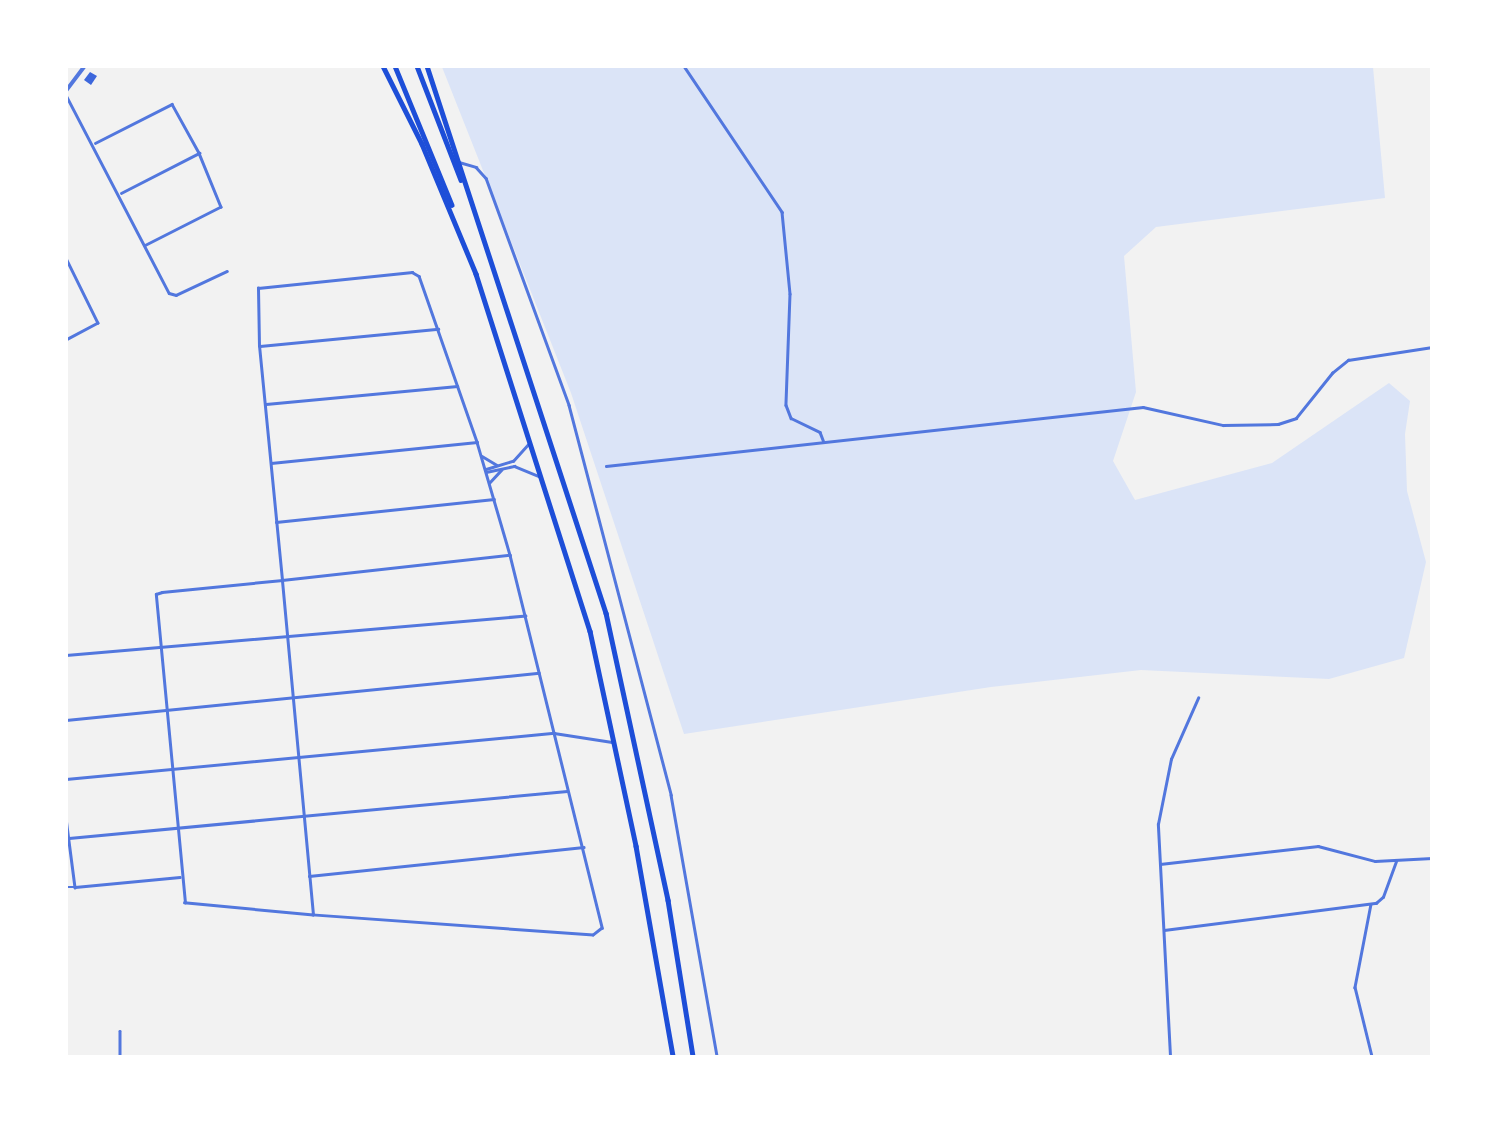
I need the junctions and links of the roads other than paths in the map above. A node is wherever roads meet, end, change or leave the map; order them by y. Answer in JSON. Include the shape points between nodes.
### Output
{"nodes":[{"id":1,"x":85,"y":66,"type":"edge"},
{"id":2,"x":383,"y":66,"type":"edge"},
{"id":3,"x":396,"y":66,"type":"edge"},
{"id":4,"x":416,"y":66,"type":"edge"},
{"id":5,"x":427,"y":66,"type":"edge"},
{"id":6,"x":684,"y":66,"type":"edge"},
{"id":7,"x":66,"y":93,"type":"edge"},
{"id":8,"x":95,"y":143,"type":"junction"},
{"id":9,"x":199,"y":153,"type":"junction"},
{"id":10,"x":459,"y":162,"type":"junction"},
{"id":11,"x":120,"y":194,"type":"junction"},
{"id":12,"x":473,"y":210,"type":"junction"},
{"id":13,"x":146,"y":245,"type":"junction"},
{"id":14,"x":467,"y":250,"type":"junction"},
{"id":15,"x":66,"y":258,"type":"edge"},
{"id":16,"x":227,"y":271,"type":"dead end"},
{"id":17,"x":438,"y":329,"type":"junction"},
{"id":18,"x":66,"y":340,"type":"edge"},
{"id":19,"x":259,"y":346,"type":"junction"},
{"id":20,"x":1432,"y":347,"type":"edge"},
{"id":21,"x":457,"y":386,"type":"junction"},
{"id":22,"x":265,"y":405,"type":"junction"},
{"id":23,"x":531,"y":440,"type":"junction"},
{"id":24,"x":823,"y":440,"type":"junction"},
{"id":25,"x":477,"y":442,"type":"junction"},
{"id":26,"x":481,"y":455,"type":"junction"},
{"id":27,"x":270,"y":463,"type":"junction"},
{"id":28,"x":606,"y":466,"type":"dead end"},
{"id":29,"x":501,"y":467,"type":"junction"},
{"id":30,"x":486,"y":470,"type":"junction"},
{"id":31,"x":542,"y":478,"type":"junction"},
{"id":32,"x":489,"y":483,"type":"junction"},
{"id":33,"x":494,"y":499,"type":"junction"},
{"id":34,"x":276,"y":522,"type":"junction"},
{"id":35,"x":510,"y":555,"type":"junction"},
{"id":36,"x":282,"y":580,"type":"junction"},
{"id":37,"x":526,"y":616,"type":"junction"},
{"id":38,"x":287,"y":637,"type":"junction"},
{"id":39,"x":159,"y":647,"type":"junction"},
{"id":40,"x":66,"y":655,"type":"edge"},
{"id":41,"x":538,"y":673,"type":"junction"},
{"id":42,"x":292,"y":697,"type":"junction"},
{"id":43,"x":1198,"y":698,"type":"dead end"},
{"id":44,"x":165,"y":710,"type":"junction"},
{"id":45,"x":66,"y":720,"type":"edge"},
{"id":46,"x":554,"y":733,"type":"junction"},
{"id":47,"x":615,"y":743,"type":"junction"},
{"id":48,"x":298,"y":757,"type":"junction"},
{"id":49,"x":171,"y":769,"type":"junction"},
{"id":50,"x":66,"y":779,"type":"edge"},
{"id":51,"x":568,"y":791,"type":"junction"},
{"id":52,"x":303,"y":816,"type":"junction"},
{"id":53,"x":66,"y":818,"type":"edge"},
{"id":54,"x":177,"y":827,"type":"junction"},
{"id":55,"x":69,"y":838,"type":"junction"},
{"id":56,"x":583,"y":847,"type":"junction"},
{"id":57,"x":1432,"y":858,"type":"edge"},
{"id":58,"x":1396,"y":861,"type":"junction"},
{"id":59,"x":1160,"y":864,"type":"junction"},
{"id":60,"x":309,"y":876,"type":"junction"},
{"id":61,"x":182,"y":877,"type":"junction"},
{"id":62,"x":66,"y":887,"type":"edge"},
{"id":63,"x":75,"y":887,"type":"junction"},
{"id":64,"x":1371,"y":904,"type":"junction"},
{"id":65,"x":313,"y":915,"type":"junction"},
{"id":66,"x":1164,"y":930,"type":"junction"},
{"id":67,"x":120,"y":1031,"type":"dead end"},
{"id":68,"x":120,"y":1056,"type":"edge"},
{"id":69,"x":673,"y":1056,"type":"edge"},
{"id":70,"x":693,"y":1056,"type":"edge"},
{"id":71,"x":718,"y":1056,"type":"edge"},
{"id":72,"x":1170,"y":1056,"type":"edge"},
{"id":73,"x":1372,"y":1056,"type":"edge"}],
"edges":[{"from":1,"to":7,"type":"street"},
{"from":2,"to":14,"type":"highway"},
{"from":3,"to":14,"type":"highway","via":[[430,142]]},
{"from":4,"to":12,"type":"highway"},
{"from":5,"to":10,"type":"highway"},
{"from":6,"to":24,"type":"street","via":[[779,205],[790,295],[786,405],[791,418],[820,432]]},
{"from":7,"to":8,"type":"street"},
{"from":8,"to":9,"type":"street","via":[[172,104]]},
{"from":8,"to":11,"type":"street"},
{"from":9,"to":11,"type":"street"},
{"from":9,"to":13,"type":"street","via":[[221,207]]},
{"from":10,"to":12,"type":"highway"},
{"from":10,"to":71,"type":"street","via":[[476,167],[486,178],[569,405],[671,796]]},
{"from":11,"to":13,"type":"street"},
{"from":12,"to":70,"type":"highway","via":[[562,467],[606,613],[668,900]]},
{"from":13,"to":16,"type":"street","via":[[172,295]]},
{"from":14,"to":23,"type":"highway"},
{"from":15,"to":18,"type":"street","via":[[98,323]]},
{"from":17,"to":19,"type":"street"},
{"from":17,"to":19,"type":"street","via":[[418,274],[398,273],[258,288]]},
{"from":17,"to":21,"type":"street"},
{"from":19,"to":22,"type":"street"},
{"from":20,"to":24,"type":"street","via":[[1348,360],[1296,418],[1278,424],[1212,424],[1143,407]]},
{"from":21,"to":22,"type":"street"},
{"from":21,"to":25,"type":"street"},
{"from":22,"to":27,"type":"street"},
{"from":23,"to":29,"type":"street","via":[[518,457]]},
{"from":23,"to":31,"type":"highway"},
{"from":24,"to":28,"type":"street"},
{"from":25,"to":26,"type":"street"},
{"from":25,"to":27,"type":"street"},
{"from":26,"to":29,"type":"street"},
{"from":26,"to":30,"type":"street"},
{"from":27,"to":34,"type":"street"},
{"from":29,"to":30,"type":"street"},
{"from":29,"to":31,"type":"street","via":[[521,467]]},
{"from":29,"to":32,"type":"street"},
{"from":30,"to":32,"type":"street"},
{"from":31,"to":47,"type":"highway","via":[[590,631]]},
{"from":32,"to":33,"type":"street"},
{"from":33,"to":34,"type":"street"},
{"from":33,"to":35,"type":"street"},
{"from":34,"to":36,"type":"street"},
{"from":35,"to":36,"type":"street"},
{"from":35,"to":37,"type":"street"},
{"from":36,"to":38,"type":"street"},
{"from":36,"to":39,"type":"street","via":[[158,593]]},
{"from":37,"to":38,"type":"street"},
{"from":37,"to":41,"type":"street"},
{"from":38,"to":39,"type":"street"},
{"from":38,"to":42,"type":"street"},
{"from":39,"to":40,"type":"street"},
{"from":39,"to":44,"type":"street"},
{"from":41,"to":42,"type":"street"},
{"from":41,"to":46,"type":"street"},
{"from":42,"to":44,"type":"street"},
{"from":42,"to":48,"type":"street"},
{"from":43,"to":59,"type":"street","via":[[1165,783],[1158,824]]},
{"from":44,"to":45,"type":"street"},
{"from":44,"to":49,"type":"street"},
{"from":46,"to":47,"type":"street"},
{"from":46,"to":48,"type":"street"},
{"from":46,"to":51,"type":"street"},
{"from":47,"to":69,"type":"highway"},
{"from":48,"to":49,"type":"street"},
{"from":48,"to":52,"type":"street"},
{"from":49,"to":50,"type":"street"},
{"from":49,"to":54,"type":"street"},
{"from":51,"to":52,"type":"street"},
{"from":51,"to":56,"type":"street"},
{"from":52,"to":54,"type":"street"},
{"from":52,"to":60,"type":"street"},
{"from":53,"to":55,"type":"street"},
{"from":54,"to":55,"type":"street"},
{"from":54,"to":61,"type":"street"},
{"from":55,"to":63,"type":"street"},
{"from":56,"to":60,"type":"street"},
{"from":56,"to":65,"type":"street","via":[[603,926],[595,935]]},
{"from":57,"to":58,"type":"street"},
{"from":58,"to":59,"type":"street","via":[[1368,860],[1325,846]]},
{"from":58,"to":64,"type":"street","via":[[1383,897]]},
{"from":59,"to":66,"type":"street"},
{"from":60,"to":65,"type":"street"},
{"from":61,"to":63,"type":"street"},
{"from":61,"to":65,"type":"street","via":[[187,904]]},
{"from":62,"to":63,"type":"street"},
{"from":64,"to":66,"type":"street"},
{"from":64,"to":73,"type":"street","via":[[1355,987]]},
{"from":66,"to":72,"type":"street"},
{"from":67,"to":68,"type":"street"}]}
